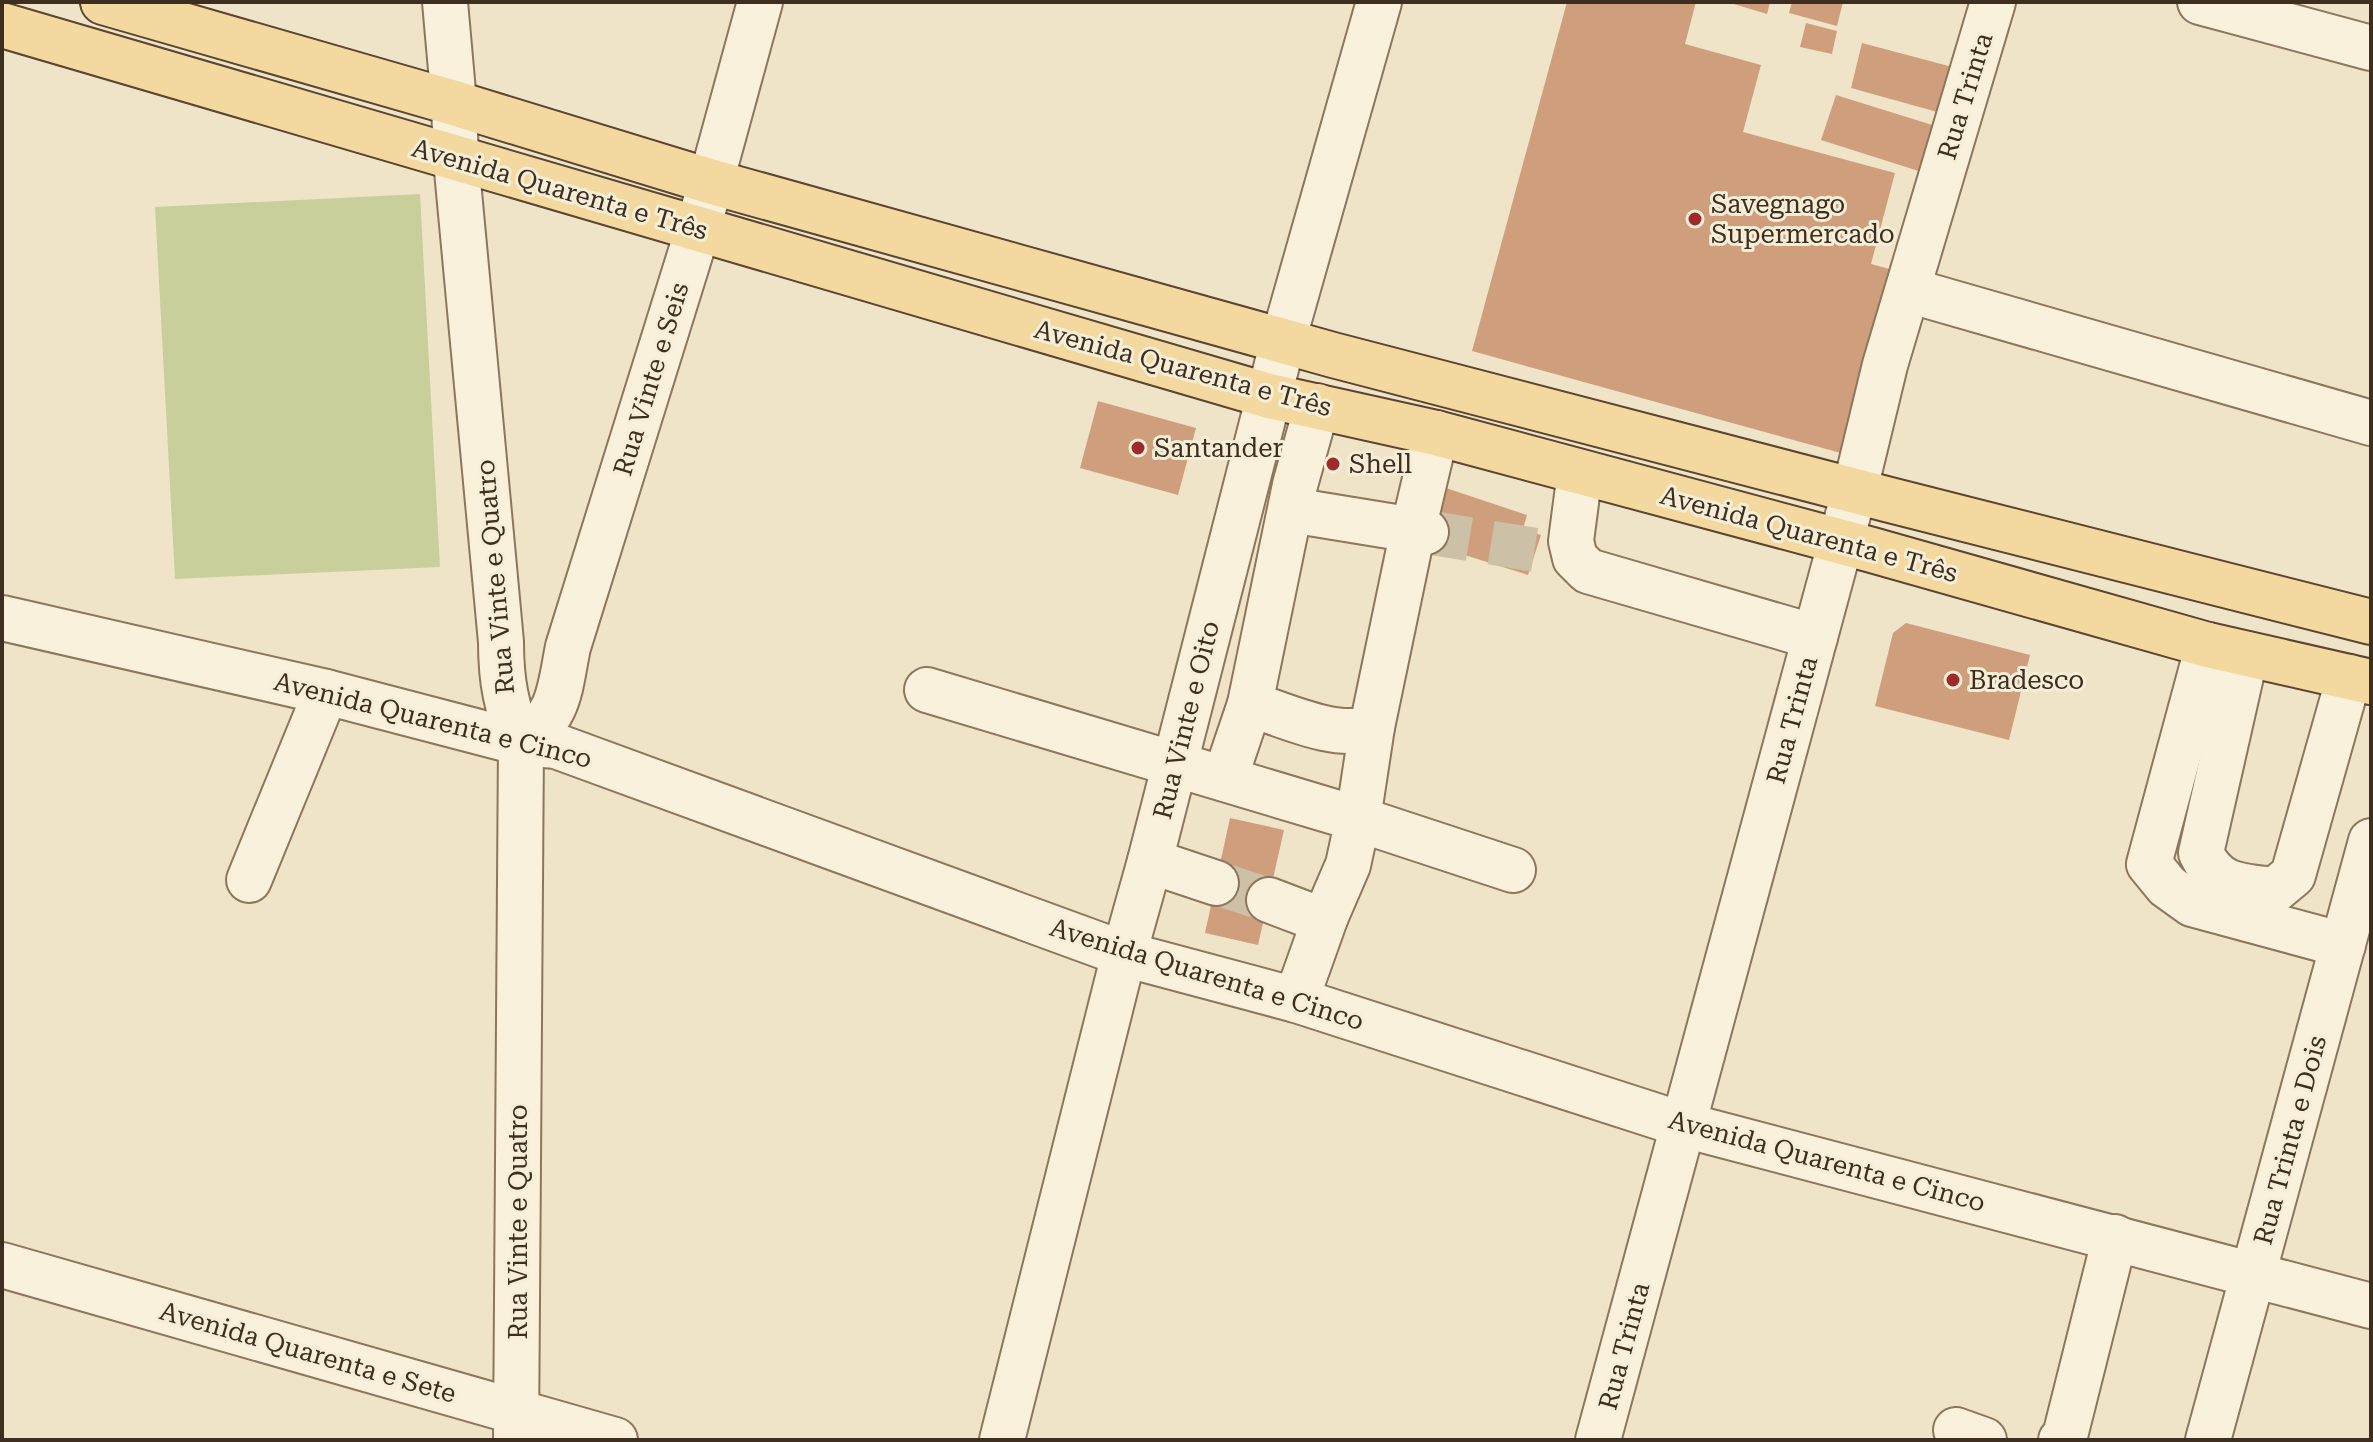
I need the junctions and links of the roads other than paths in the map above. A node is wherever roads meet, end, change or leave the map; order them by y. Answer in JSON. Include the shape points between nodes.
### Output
{"nodes":[{"id":1,"x":103,"y":2,"type":"edge"},
{"id":2,"x":445,"y":2,"type":"edge"},
{"id":3,"x":760,"y":2,"type":"edge"},
{"id":4,"x":1379,"y":2,"type":"edge"},
{"id":5,"x":1993,"y":2,"type":"edge"},
{"id":6,"x":2200,"y":2,"type":"edge"},
{"id":7,"x":2,"y":25,"type":"edge"},
{"id":8,"x":2371,"y":48,"type":"edge"},
{"id":9,"x":454,"y":103,"type":"junction"},
{"id":10,"x":456,"y":160,"type":"junction"},
{"id":11,"x":709,"y":181,"type":"junction"},
{"id":12,"x":698,"y":229,"type":"junction"},
{"id":13,"x":1908,"y":290,"type":"junction"},
{"id":14,"x":1283,"y":341,"type":"junction"},
{"id":15,"x":1269,"y":396,"type":"junction"},
{"id":16,"x":1317,"y":406,"type":"junction"},
{"id":17,"x":2371,"y":423,"type":"edge"},
{"id":18,"x":1436,"y":433,"type":"junction"},
{"id":19,"x":1580,"y":472,"type":"junction"},
{"id":20,"x":1855,"y":489,"type":"junction"},
{"id":21,"x":1291,"y":510,"type":"junction"},
{"id":22,"x":1420,"y":531,"type":"junction"},
{"id":23,"x":1839,"y":543,"type":"junction"},
{"id":24,"x":2,"y":618,"type":"edge"},
{"id":25,"x":2371,"y":622,"type":"edge"},
{"id":26,"x":1815,"y":637,"type":"junction"},
{"id":27,"x":501,"y":642,"type":"junction"},
{"id":28,"x":568,"y":647,"type":"junction"},
{"id":29,"x":2227,"y":650,"type":"junction"},
{"id":30,"x":2360,"y":680,"type":"edge"},
{"id":31,"x":927,"y":690,"type":"dead end"},
{"id":32,"x":326,"y":692,"type":"junction"},
{"id":33,"x":1250,"y":704,"type":"junction"},
{"id":34,"x":1372,"y":727,"type":"junction"},
{"id":35,"x":521,"y":743,"type":"junction"},
{"id":36,"x":1173,"y":765,"type":"junction"},
{"id":37,"x":1225,"y":778,"type":"junction"},
{"id":38,"x":1358,"y":819,"type":"junction"},
{"id":39,"x":2371,"y":841,"type":"edge"},
{"id":40,"x":1150,"y":861,"type":"junction"},
{"id":41,"x":1513,"y":870,"type":"dead end"},
{"id":42,"x":249,"y":880,"type":"dead end"},
{"id":43,"x":1216,"y":883,"type":"tunnel mouth"},
{"id":44,"x":1269,"y":900,"type":"tunnel mouth"},
{"id":45,"x":1326,"y":916,"type":"junction"},
{"id":46,"x":2343,"y":945,"type":"junction"},
{"id":47,"x":1124,"y":954,"type":"junction"},
{"id":48,"x":1296,"y":1000,"type":"junction"},
{"id":49,"x":1684,"y":1125,"type":"junction"},
{"id":50,"x":2115,"y":1237,"type":"junction"},
{"id":51,"x":2,"y":1265,"type":"edge"},
{"id":52,"x":2254,"y":1274,"type":"junction"},
{"id":53,"x":2371,"y":1306,"type":"edge"},
{"id":54,"x":516,"y":1427,"type":"edge"},
{"id":55,"x":615,"y":1440,"type":"edge"},
{"id":56,"x":1002,"y":1440,"type":"edge"},
{"id":57,"x":1598,"y":1440,"type":"edge"},
{"id":58,"x":2061,"y":1440,"type":"edge"},
{"id":59,"x":2208,"y":1440,"type":"edge"}],
"edges":[{"from":1,"to":9,"type":"main road","name":"Avenida Quarenta e Três"},
{"from":2,"to":9,"type":"street","name":"Rua Vinte e Quatro"},
{"from":3,"to":11,"type":"street","name":"Rua Vinte e Seis"},
{"from":4,"to":14,"type":"street","name":"Rua Vinte e Oito"},
{"from":5,"to":13,"type":"street","name":"Rua Trinta"},
{"from":6,"to":8,"type":"street"},
{"from":7,"to":10,"type":"main road","name":"Avenida Quarenta e Três"},
{"from":9,"to":10,"type":"street","name":"Rua Vinte e Quatro"},
{"from":9,"to":11,"type":"main road","name":"Avenida Quarenta e Três"},
{"from":10,"to":12,"type":"main road","name":"Avenida Quarenta e Três"},
{"from":10,"to":27,"type":"street","name":"Rua Vinte e Quatro"},
{"from":11,"to":12,"type":"street","name":"Rua Vinte e Seis"},
{"from":11,"to":14,"type":"main road","name":"Avenida Quarenta e Três"},
{"from":12,"to":15,"type":"main road","name":"Avenida Quarenta e Três"},
{"from":12,"to":28,"type":"street","name":"Rua Vinte e Seis"},
{"from":13,"to":17,"type":"street"},
{"from":13,"to":20,"type":"street","name":"Rua Trinta"},
{"from":14,"to":15,"type":"street","name":"Rua Vinte e Oito"},
{"from":14,"to":20,"type":"main road","name":"Avenida Quarenta e Três"},
{"from":15,"to":16,"type":"main road","name":"Avenida Quarenta e Três"},
{"from":15,"to":36,"type":"street","name":"Rua Vinte e Oito"},
{"from":16,"to":18,"type":"main road","name":"Avenida Quarenta e Três"},
{"from":16,"to":21,"type":"street"},
{"from":18,"to":19,"type":"main road","name":"Avenida Quarenta e Três"},
{"from":18,"to":22,"type":"street"},
{"from":19,"to":23,"type":"main road","name":"Avenida Quarenta e Três"},
{"from":19,"to":26,"type":"street","via":[[1571,541],[1556,554],[1588,571]]},
{"from":20,"to":23,"type":"street","name":"Rua Trinta"},
{"from":20,"to":25,"type":"main road","name":"Avenida Quarenta e Três"},
{"from":21,"to":22,"type":"street"},
{"from":21,"to":33,"type":"street"},
{"from":22,"to":34,"type":"street"},
{"from":23,"to":26,"type":"street","name":"Rua Trinta"},
{"from":23,"to":29,"type":"main road","name":"Avenida Quarenta e Três"},
{"from":24,"to":32,"type":"street","name":"Avenida Quarenta e Cinco"},
{"from":26,"to":49,"type":"street","name":"Rua Trinta"},
{"from":27,"to":28,"type":"street","via":[[516,655],[536,659]]},
{"from":27,"to":35,"type":"street","name":"Rua Vinte e Quatro","via":[[501,679]]},
{"from":28,"to":35,"type":"street","name":"Rua Vinte e Seis","via":[[551,716]]},
{"from":29,"to":30,"type":"main road","name":"Avenida Quarenta e Três"},
{"from":29,"to":30,"type":"street","via":[[2201,853],[2218,878],[2239,886],[2275,890],[2293,875]]},
{"from":29,"to":46,"type":"street","via":[[2149,864],[2192,904]]},
{"from":31,"to":36,"type":"street"},
{"from":32,"to":35,"type":"street","name":"Avenida Quarenta e Cinco"},
{"from":32,"to":42,"type":"street"},
{"from":33,"to":34,"type":"street","via":[[1330,729],[1358,733]]},
{"from":33,"to":37,"type":"street"},
{"from":34,"to":38,"type":"street"},
{"from":35,"to":47,"type":"street","name":"Avenida Quarenta e Cinco","via":[[556,746]]},
{"from":35,"to":54,"type":"street","name":"Rua Vinte e Quatro"},
{"from":36,"to":37,"type":"street"},
{"from":36,"to":40,"type":"street","name":"Rua Vinte e Oito"},
{"from":37,"to":38,"type":"street"},
{"from":38,"to":41,"type":"street"},
{"from":38,"to":45,"type":"street","via":[[1348,865]]},
{"from":39,"to":46,"type":"street","name":"Rua Trinta e Dois"},
{"from":40,"to":43,"type":"street"},
{"from":40,"to":47,"type":"street","name":"Rua Vinte e Oito"},
{"from":44,"to":45,"type":"street","via":[[1311,916]]},
{"from":45,"to":48,"type":"street"},
{"from":46,"to":52,"type":"street","name":"Rua Trinta e Dois"},
{"from":47,"to":48,"type":"street","name":"Avenida Quarenta e Cinco"},
{"from":47,"to":56,"type":"street","name":"Rua Vinte e Oito"},
{"from":48,"to":49,"type":"street","name":"Avenida Quarenta e Cinco"},
{"from":49,"to":50,"type":"street","name":"Avenida Quarenta e Cinco"},
{"from":49,"to":57,"type":"street","name":"Rua Trinta"},
{"from":50,"to":52,"type":"street","name":"Avenida Quarenta e Cinco"},
{"from":50,"to":58,"type":"street"},
{"from":51,"to":54,"type":"street","name":"Avenida Quarenta e Sete"},
{"from":52,"to":53,"type":"street","name":"Avenida Quarenta e Cinco"},
{"from":52,"to":59,"type":"street","name":"Rua Trinta e Dois"},
{"from":54,"to":55,"type":"street","name":"Avenida Quarenta e Sete"}]}
